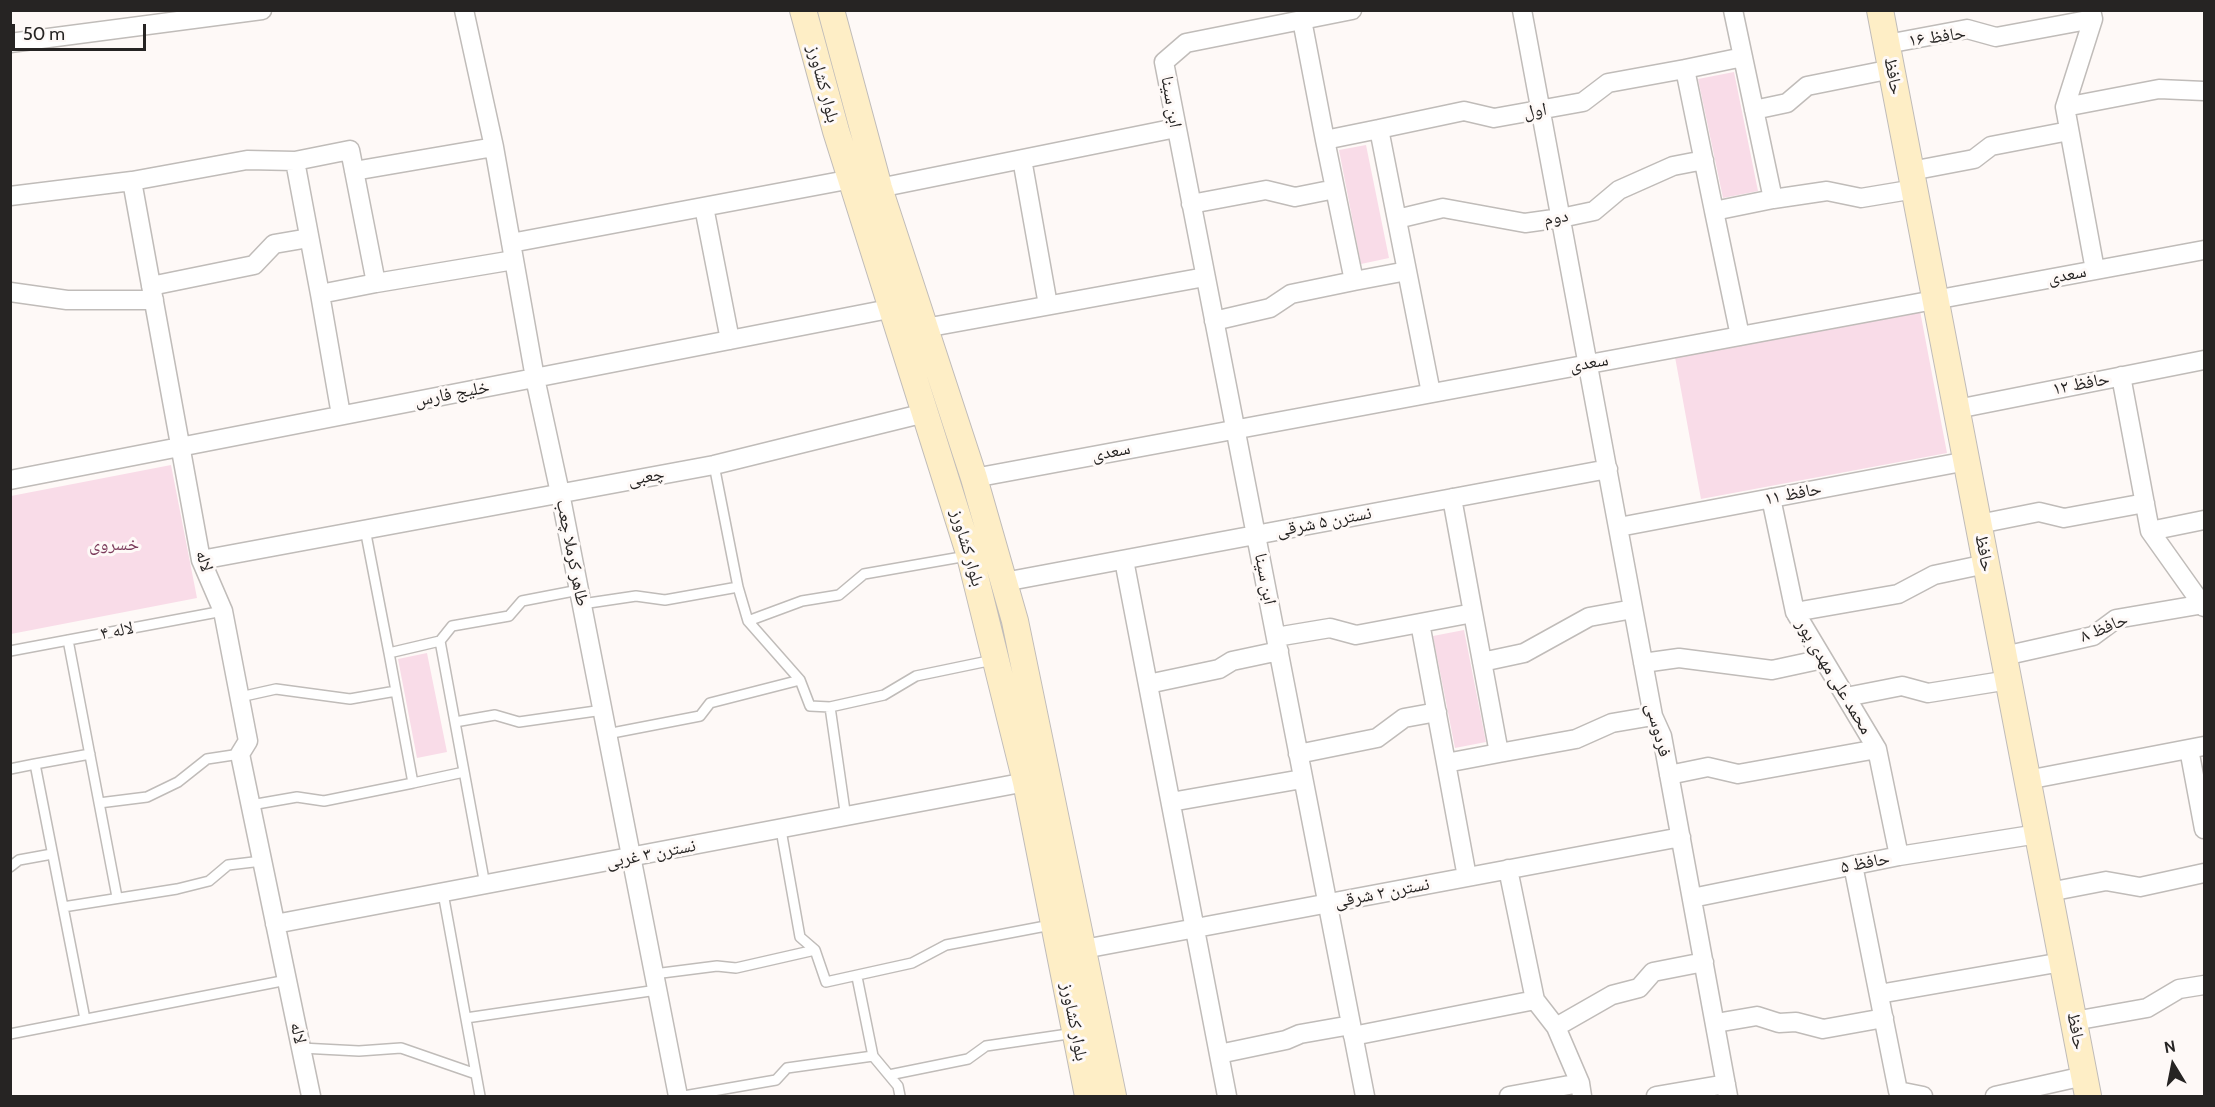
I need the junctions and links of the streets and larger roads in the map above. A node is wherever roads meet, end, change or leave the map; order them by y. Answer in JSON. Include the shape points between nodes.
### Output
{"nodes":[{"id":1,"x":262,"y":10,"type":"edge"},
{"id":2,"x":464,"y":10,"type":"edge"},
{"id":3,"x":803,"y":10,"type":"edge"},
{"id":4,"x":831,"y":10,"type":"edge"},
{"id":5,"x":1352,"y":10,"type":"edge"},
{"id":6,"x":1522,"y":10,"type":"edge"},
{"id":7,"x":1733,"y":10,"type":"edge"},
{"id":8,"x":1880,"y":10,"type":"edge"},
{"id":9,"x":2092,"y":15,"type":"edge"},
{"id":10,"x":1302,"y":20,"type":"junction"},
{"id":11,"x":10,"y":43,"type":"edge"},
{"id":12,"x":1889,"y":56,"type":"junction"},
{"id":13,"x":1743,"y":57,"type":"junction"},
{"id":14,"x":1685,"y":69,"type":"junction"},
{"id":15,"x":2205,"y":91,"type":"edge"},
{"id":16,"x":2065,"y":107,"type":"junction"},
{"id":17,"x":1540,"y":110,"type":"junction"},
{"id":18,"x":1754,"y":110,"type":"junction"},
{"id":19,"x":1176,"y":128,"type":"junction"},
{"id":20,"x":1379,"y":129,"type":"junction"},
{"id":21,"x":2069,"y":131,"type":"junction"},
{"id":22,"x":1325,"y":140,"type":"junction"},
{"id":23,"x":494,"y":147,"type":"junction"},
{"id":24,"x":1022,"y":159,"type":"junction"},
{"id":25,"x":1704,"y":160,"type":"junction"},
{"id":26,"x":294,"y":161,"type":"junction"},
{"id":27,"x":354,"y":171,"type":"junction"},
{"id":28,"x":852,"y":179,"type":"junction"},
{"id":29,"x":1913,"y":180,"type":"junction"},
{"id":30,"x":132,"y":181,"type":"junction"},
{"id":31,"x":879,"y":188,"type":"junction"},
{"id":32,"x":1335,"y":189,"type":"junction"},
{"id":33,"x":10,"y":196,"type":"edge"},
{"id":34,"x":1773,"y":199,"type":"junction"},
{"id":35,"x":1191,"y":204,"type":"junction"},
{"id":36,"x":704,"y":207,"type":"junction"},
{"id":37,"x":1714,"y":211,"type":"junction"},
{"id":38,"x":1561,"y":218,"type":"junction"},
{"id":39,"x":1397,"y":219,"type":"junction"},
{"id":40,"x":309,"y":238,"type":"junction"},
{"id":41,"x":2205,"y":250,"type":"edge"},
{"id":42,"x":513,"y":251,"type":"junction"},
{"id":43,"x":2095,"y":270,"type":"junction"},
{"id":44,"x":1407,"y":271,"type":"junction"},
{"id":45,"x":1205,"y":277,"type":"junction"},
{"id":46,"x":1354,"y":281,"type":"junction"},
{"id":47,"x":376,"y":283,"type":"junction"},
{"id":48,"x":10,"y":292,"type":"edge"},
{"id":49,"x":153,"y":293,"type":"junction"},
{"id":50,"x":320,"y":294,"type":"junction"},
{"id":51,"x":1936,"y":300,"type":"junction"},
{"id":52,"x":1048,"y":305,"type":"junction"},
{"id":53,"x":894,"y":308,"type":"junction"},
{"id":54,"x":1214,"y":321,"type":"junction"},
{"id":55,"x":925,"y":328,"type":"junction"},
{"id":56,"x":1740,"y":336,"type":"junction"},
{"id":57,"x":730,"y":340,"type":"junction"},
{"id":58,"x":2205,"y":360,"type":"edge"},
{"id":59,"x":1589,"y":363,"type":"junction"},
{"id":60,"x":2121,"y":376,"type":"junction"},
{"id":61,"x":535,"y":378,"type":"junction"},
{"id":62,"x":1431,"y":393,"type":"junction"},
{"id":63,"x":1957,"y":409,"type":"junction"},
{"id":64,"x":925,"y":413,"type":"junction"},
{"id":65,"x":341,"y":415,"type":"junction"},
{"id":66,"x":1235,"y":429,"type":"junction"},
{"id":67,"x":181,"y":446,"type":"junction"},
{"id":68,"x":1967,"y":461,"type":"junction"},
{"id":69,"x":1608,"y":469,"type":"junction"},
{"id":70,"x":974,"y":478,"type":"junction"},
{"id":71,"x":10,"y":480,"type":"edge"},
{"id":72,"x":560,"y":493,"type":"junction"},
{"id":73,"x":1452,"y":498,"type":"junction"},
{"id":74,"x":1771,"y":498,"type":"junction"},
{"id":75,"x":2145,"y":503,"type":"junction"},
{"id":76,"x":2205,"y":520,"type":"edge"},
{"id":77,"x":1979,"y":524,"type":"junction"},
{"id":78,"x":1619,"y":527,"type":"junction"},
{"id":79,"x":2150,"y":531,"type":"junction"},
{"id":80,"x":1257,"y":535,"type":"junction"},
{"id":81,"x":201,"y":560,"type":"junction"},
{"id":82,"x":1124,"y":560,"type":"junction"},
{"id":83,"x":1986,"y":564,"type":"junction"},
{"id":84,"x":1004,"y":582,"type":"junction"},
{"id":85,"x":2204,"y":605,"type":"edge"},
{"id":86,"x":1634,"y":609,"type":"junction"},
{"id":87,"x":1795,"y":612,"type":"junction"},
{"id":88,"x":1473,"y":613,"type":"junction"},
{"id":89,"x":1420,"y":623,"type":"junction"},
{"id":90,"x":1277,"y":644,"type":"junction"},
{"id":91,"x":1823,"y":659,"type":"junction"},
{"id":92,"x":1482,"y":662,"type":"junction"},
{"id":93,"x":1643,"y":663,"type":"junction"},
{"id":94,"x":2006,"y":668,"type":"junction"},
{"id":95,"x":1149,"y":684,"type":"junction"},
{"id":96,"x":1846,"y":697,"type":"junction"},
{"id":97,"x":1437,"y":712,"type":"junction"},
{"id":98,"x":1653,"y":716,"type":"junction"},
{"id":99,"x":2197,"y":747,"type":"edge"},
{"id":100,"x":1877,"y":749,"type":"junction"},
{"id":101,"x":1499,"y":753,"type":"junction"},
{"id":102,"x":1298,"y":754,"type":"junction"},
{"id":103,"x":1446,"y":763,"type":"junction"},
{"id":104,"x":1669,"y":775,"type":"junction"},
{"id":105,"x":1302,"y":779,"type":"junction"},
{"id":106,"x":2028,"y":780,"type":"junction"},
{"id":107,"x":1026,"y":782,"type":"junction"},
{"id":108,"x":1171,"y":802,"type":"junction"},
{"id":109,"x":2205,"y":829,"type":"edge"},
{"id":110,"x":2038,"y":834,"type":"junction"},
{"id":111,"x":1681,"y":837,"type":"junction"},
{"id":112,"x":1899,"y":856,"type":"junction"},
{"id":113,"x":632,"y":858,"type":"junction"},
{"id":114,"x":1853,"y":865,"type":"junction"},
{"id":115,"x":1508,"y":869,"type":"junction"},
{"id":116,"x":2205,"y":873,"type":"edge"},
{"id":117,"x":1467,"y":877,"type":"junction"},
{"id":118,"x":2049,"y":892,"type":"junction"},
{"id":119,"x":1692,"y":898,"type":"junction"},
{"id":120,"x":1326,"y":904,"type":"junction"},
{"id":121,"x":275,"y":924,"type":"junction"},
{"id":122,"x":1196,"y":928,"type":"junction"},
{"id":123,"x":1084,"y":949,"type":"junction"},
{"id":124,"x":1704,"y":962,"type":"junction"},
{"id":125,"x":2062,"y":962,"type":"junction"},
{"id":126,"x":2205,"y":985,"type":"edge"},
{"id":127,"x":1879,"y":994,"type":"junction"},
{"id":128,"x":1535,"y":1000,"type":"junction"},
{"id":129,"x":1884,"y":1018,"type":"junction"},
{"id":130,"x":2074,"y":1021,"type":"junction"},
{"id":131,"x":1716,"y":1023,"type":"junction"},
{"id":132,"x":1556,"y":1027,"type":"junction"},
{"id":133,"x":1352,"y":1030,"type":"junction"},
{"id":134,"x":1219,"y":1054,"type":"junction"},
{"id":135,"x":2086,"y":1086,"type":"edge"},
{"id":136,"x":1581,"y":1090,"type":"edge"},
{"id":137,"x":1727,"y":1090,"type":"edge"},
{"id":138,"x":311,"y":1096,"type":"edge"},
{"id":139,"x":678,"y":1096,"type":"edge"},
{"id":140,"x":1088,"y":1096,"type":"edge"},
{"id":141,"x":1113,"y":1096,"type":"edge"},
{"id":142,"x":1227,"y":1096,"type":"edge"},
{"id":143,"x":1365,"y":1096,"type":"edge"},
{"id":144,"x":1509,"y":1096,"type":"edge"},
{"id":145,"x":1656,"y":1096,"type":"edge"},
{"id":146,"x":1923,"y":1096,"type":"edge"},
{"id":147,"x":1995,"y":1096,"type":"edge"}],
"edges":[{"from":1,"to":11,"type":"street"},
{"from":2,"to":23,"type":"street","name":"طاهر کرملا چعب"},
{"from":3,"to":28,"type":"main road","name":"بلوار کشاورز"},
{"from":4,"to":31,"type":"main road","name":"بلوار کشاورز"},
{"from":5,"to":10,"type":"street"},
{"from":6,"to":17,"type":"street","name":"فردوسی"},
{"from":7,"to":13,"type":"street"},
{"from":8,"to":12,"type":"main road","name":"حافظ"},
{"from":9,"to":12,"type":"street","name":"حافظ ۱۶","via":[[1996,37],[1967,29]]},
{"from":9,"to":16,"type":"street"},
{"from":10,"to":19,"type":"street","name":"ابن سینا","via":[[1186,43],[1164,62]]},
{"from":10,"to":22,"type":"street"},
{"from":12,"to":18,"type":"street","name":"حافظ ۱۶","via":[[1807,86],[1787,103]]},
{"from":12,"to":29,"type":"main road","name":"حافظ"},
{"from":13,"to":14,"type":"street","name":"اول"},
{"from":13,"to":18,"type":"street"},
{"from":14,"to":17,"type":"street","name":"اول","via":[[1608,83],[1583,102]]},
{"from":14,"to":25,"type":"street"},
{"from":15,"to":16,"type":"street","via":[[2159,89]]},
{"from":16,"to":21,"type":"street"},
{"from":17,"to":20,"type":"street","name":"اول","via":[[1494,118],[1464,111]]},
{"from":17,"to":38,"type":"street","name":"فردوسی"},
{"from":18,"to":34,"type":"street"},
{"from":19,"to":24,"type":"street"},
{"from":19,"to":35,"type":"street","name":"ابن سینا"},
{"from":20,"to":22,"type":"street","name":"اول"},
{"from":20,"to":39,"type":"street"},
{"from":21,"to":29,"type":"street","via":[[1991,146],[1974,159]]},
{"from":21,"to":43,"type":"street"},
{"from":22,"to":32,"type":"street"},
{"from":23,"to":27,"type":"street"},
{"from":23,"to":42,"type":"street","name":"طاهر کرملا چعب"},
{"from":24,"to":31,"type":"street"},
{"from":24,"to":52,"type":"street"},
{"from":25,"to":37,"type":"street"},
{"from":25,"to":38,"type":"street","name":"دوم","via":[[1673,166],[1619,190],[1594,211]]},
{"from":26,"to":27,"type":"street","via":[[350,150]]},
{"from":26,"to":30,"type":"street","via":[[247,160]]},
{"from":26,"to":40,"type":"street"},
{"from":27,"to":47,"type":"street"},
{"from":28,"to":36,"type":"street"},
{"from":28,"to":53,"type":"main road","name":"بلوار کشاورز"},
{"from":29,"to":34,"type":"street","via":[[1861,198],[1827,191]]},
{"from":29,"to":51,"type":"main road","name":"حافظ"},
{"from":30,"to":33,"type":"street"},
{"from":30,"to":49,"type":"street","name":"لاله"},
{"from":31,"to":55,"type":"main road","name":"بلوار کشاورز"},
{"from":32,"to":35,"type":"street","via":[[1295,197],[1266,190]]},
{"from":32,"to":46,"type":"street"},
{"from":34,"to":37,"type":"street"},
{"from":35,"to":45,"type":"street","name":"ابن سینا"},
{"from":36,"to":42,"type":"street"},
{"from":36,"to":57,"type":"street"},
{"from":37,"to":56,"type":"street"},
{"from":38,"to":39,"type":"street","name":"دوم","via":[[1525,223],[1443,208]]},
{"from":38,"to":59,"type":"street","name":"فردوسی"},
{"from":39,"to":44,"type":"street"},
{"from":40,"to":49,"type":"street","via":[[274,244],[254,265]]},
{"from":40,"to":50,"type":"street"},
{"from":41,"to":43,"type":"street","name":"سعدی"},
{"from":42,"to":47,"type":"street"},
{"from":42,"to":61,"type":"street","name":"طاهر کرملا چعب"},
{"from":43,"to":51,"type":"street","name":"سعدی"},
{"from":44,"to":46,"type":"street"},
{"from":44,"to":62,"type":"street"},
{"from":45,"to":52,"type":"street"},
{"from":45,"to":54,"type":"street","name":"ابن سینا"},
{"from":46,"to":54,"type":"street","via":[[1291,294],[1269,308]]},
{"from":47,"to":50,"type":"street"},
{"from":48,"to":49,"type":"street","via":[[67,300]]},
{"from":49,"to":67,"type":"street","name":"لاله"},
{"from":50,"to":65,"type":"street"},
{"from":51,"to":56,"type":"street","name":"سعدی"},
{"from":51,"to":63,"type":"main road","name":"حافظ"},
{"from":52,"to":55,"type":"street"},
{"from":53,"to":57,"type":"street","name":"خلیج فارس"},
{"from":53,"to":64,"type":"main road","name":"بلوار کشاورز"},
{"from":54,"to":66,"type":"street","name":"ابن سینا"},
{"from":55,"to":70,"type":"main road","name":"بلوار کشاورز"},
{"from":56,"to":59,"type":"street","name":"سعدی"},
{"from":57,"to":61,"type":"street","name":"خلیج فارس"},
{"from":58,"to":60,"type":"street","name":"حافظ ۱۲"},
{"from":59,"to":62,"type":"street","name":"سعدی"},
{"from":59,"to":69,"type":"street","name":"فردوسی"},
{"from":60,"to":63,"type":"street","name":"حافظ ۱۲"},
{"from":60,"to":75,"type":"street"},
{"from":61,"to":65,"type":"street","name":"خلیج فارس"},
{"from":61,"to":72,"type":"street","name":"طاهر کرملا چعب"},
{"from":62,"to":66,"type":"street","name":"سعدی"},
{"from":63,"to":68,"type":"main road","name":"حافظ"},
{"from":64,"to":72,"type":"street","name":"چعبی","via":[[714,465]]},
{"from":64,"to":107,"type":"main road","name":"بلوار کشاورز","via":[[970,556]]},
{"from":65,"to":67,"type":"street","name":"خلیج فارس"},
{"from":66,"to":70,"type":"street","name":"سعدی"},
{"from":66,"to":80,"type":"street","name":"ابن سینا"},
{"from":67,"to":71,"type":"street","name":"خلیج فارس"},
{"from":67,"to":81,"type":"street","name":"لاله"},
{"from":68,"to":74,"type":"street","name":"حافظ ۱۱"},
{"from":68,"to":77,"type":"main road","name":"حافظ"},
{"from":69,"to":73,"type":"street","name":"نسترن ۵ شرقی"},
{"from":69,"to":78,"type":"street","name":"فردوسی"},
{"from":70,"to":84,"type":"main road","name":"بلوار کشاورز"},
{"from":72,"to":81,"type":"street","name":"چعبی"},
{"from":72,"to":113,"type":"street","name":"طاهر کرملا چعب"},
{"from":73,"to":80,"type":"street","name":"نسترن ۵ شرقی"},
{"from":73,"to":88,"type":"street"},
{"from":74,"to":78,"type":"street","name":"حافظ ۱۱"},
{"from":74,"to":87,"type":"street","name":"محمد علی مهدی پور"},
{"from":75,"to":77,"type":"street","via":[[2064,518],[2039,512]]},
{"from":75,"to":79,"type":"street"},
{"from":76,"to":79,"type":"street"},
{"from":77,"to":83,"type":"main road","name":"حافظ"},
{"from":78,"to":86,"type":"street","name":"فردوسی"},
{"from":79,"to":85,"type":"street"},
{"from":80,"to":82,"type":"street","name":"نسترن ۵ شرقی"},
{"from":80,"to":90,"type":"street","name":"ابن سینا"},
{"from":81,"to":121,"type":"street","name":"لاله","via":[[223,611],[248,741],[240,754]]},
{"from":82,"to":84,"type":"street","name":"نسترن ۵ شرقی"},
{"from":82,"to":95,"type":"street"},
{"from":83,"to":87,"type":"street","via":[[1934,575],[1898,594]]},
{"from":83,"to":94,"type":"main road","name":"حافظ"},
{"from":84,"to":123,"type":"main road","name":"بلوار کشاورز"},
{"from":85,"to":94,"type":"street","name":"حافظ ۸","via":[[2116,619],[2093,636]]},
{"from":86,"to":92,"type":"street","via":[[1589,617],[1524,653]]},
{"from":86,"to":93,"type":"street","name":"فردوسی"},
{"from":87,"to":91,"type":"street","name":"محمد علی مهدی پور"},
{"from":88,"to":89,"type":"street"},
{"from":88,"to":92,"type":"street"},
{"from":89,"to":90,"type":"street","via":[[1356,635],[1330,628]]},
{"from":89,"to":97,"type":"street"},
{"from":90,"to":95,"type":"street","via":[[1219,669]]},
{"from":90,"to":102,"type":"street","name":"ابن سینا"},
{"from":91,"to":93,"type":"street","via":[[1772,670],[1679,658]]},
{"from":91,"to":96,"type":"street","name":"محمد علی مهدی پور"},
{"from":92,"to":101,"type":"street"},
{"from":93,"to":98,"type":"street","name":"فردوسی"},
{"from":94,"to":96,"type":"street","name":"حافظ ۸","via":[[1928,693],[1902,686]]},
{"from":94,"to":106,"type":"main road","name":"حافظ"},
{"from":95,"to":108,"type":"street"},
{"from":96,"to":100,"type":"street","name":"محمد علی مهدی پور"},
{"from":97,"to":102,"type":"street","via":[[1404,718],[1377,738]]},
{"from":97,"to":103,"type":"street"},
{"from":98,"to":101,"type":"street","via":[[1612,723],[1576,739]]},
{"from":98,"to":104,"type":"street","name":"فردوسی","via":[[1662,736]]},
{"from":99,"to":106,"type":"street"},
{"from":99,"to":109,"type":"street"},
{"from":100,"to":104,"type":"street","via":[[1738,774],[1708,767]]},
{"from":100,"to":112,"type":"street","name":"محمد علی مهدی پور"},
{"from":101,"to":103,"type":"street"},
{"from":102,"to":105,"type":"street","name":"ابن سینا"},
{"from":103,"to":117,"type":"street"},
{"from":104,"to":111,"type":"street","name":"فردوسی"},
{"from":105,"to":108,"type":"street"},
{"from":105,"to":120,"type":"street","name":"ابن سینا"},
{"from":106,"to":110,"type":"main road","name":"حافظ"},
{"from":107,"to":113,"type":"street","name":"نسترن ۳ غربی"},
{"from":107,"to":140,"type":"main road","name":"بلوار کشاورز"},
{"from":108,"to":122,"type":"street"},
{"from":110,"to":112,"type":"street","name":"حافظ ۵"},
{"from":110,"to":118,"type":"main road","name":"حافظ"},
{"from":111,"to":115,"type":"street","name":"نسترن ۲ شرقی"},
{"from":111,"to":119,"type":"street","name":"فردوسی"},
{"from":112,"to":114,"type":"street","name":"حافظ ۵"},
{"from":113,"to":121,"type":"street","name":"نسترن ۳ غربی"},
{"from":113,"to":139,"type":"street","name":"طاهر کرملا چعب"},
{"from":114,"to":119,"type":"street","name":"حافظ ۵"},
{"from":114,"to":127,"type":"street"},
{"from":115,"to":117,"type":"street","name":"نسترن ۲ شرقی"},
{"from":115,"to":128,"type":"street"},
{"from":116,"to":118,"type":"street","via":[[2140,887],[2106,881]]},
{"from":117,"to":120,"type":"street","name":"نسترن ۲ شرقی"},
{"from":118,"to":125,"type":"main road","name":"حافظ"},
{"from":119,"to":124,"type":"street","name":"فردوسی"},
{"from":120,"to":122,"type":"street","name":"نسترن ۲ شرقی"},
{"from":120,"to":133,"type":"street","name":"ابن سینا"},
{"from":121,"to":138,"type":"street","name":"لاله"},
{"from":122,"to":123,"type":"street","name":"نسترن ۲ شرقی"},
{"from":122,"to":134,"type":"street"},
{"from":123,"to":141,"type":"main road","name":"بلوار کشاورز"},
{"from":124,"to":131,"type":"street","name":"فردوسی"},
{"from":124,"to":132,"type":"street","via":[[1653,972],[1639,988],[1612,995]]},
{"from":125,"to":127,"type":"street"},
{"from":125,"to":130,"type":"main road","name":"حافظ"},
{"from":126,"to":130,"type":"street","via":[[2179,989],[2147,1008]]},
{"from":127,"to":129,"type":"street"},
{"from":128,"to":132,"type":"street"},
{"from":128,"to":133,"type":"street"},
{"from":129,"to":131,"type":"street","via":[[1823,1029],[1757,1016]]},
{"from":129,"to":146,"type":"street","via":[[1898,1091]]},
{"from":130,"to":135,"type":"main road","name":"حافظ"},
{"from":131,"to":137,"type":"street","name":"فردوسی"},
{"from":132,"to":136,"type":"street"},
{"from":133,"to":134,"type":"street","via":[[1300,1034]]},
{"from":133,"to":143,"type":"street","name":"ابن سینا"},
{"from":134,"to":142,"type":"street"},
{"from":135,"to":147,"type":"street"},
{"from":136,"to":144,"type":"street"},
{"from":137,"to":145,"type":"street"}]}
